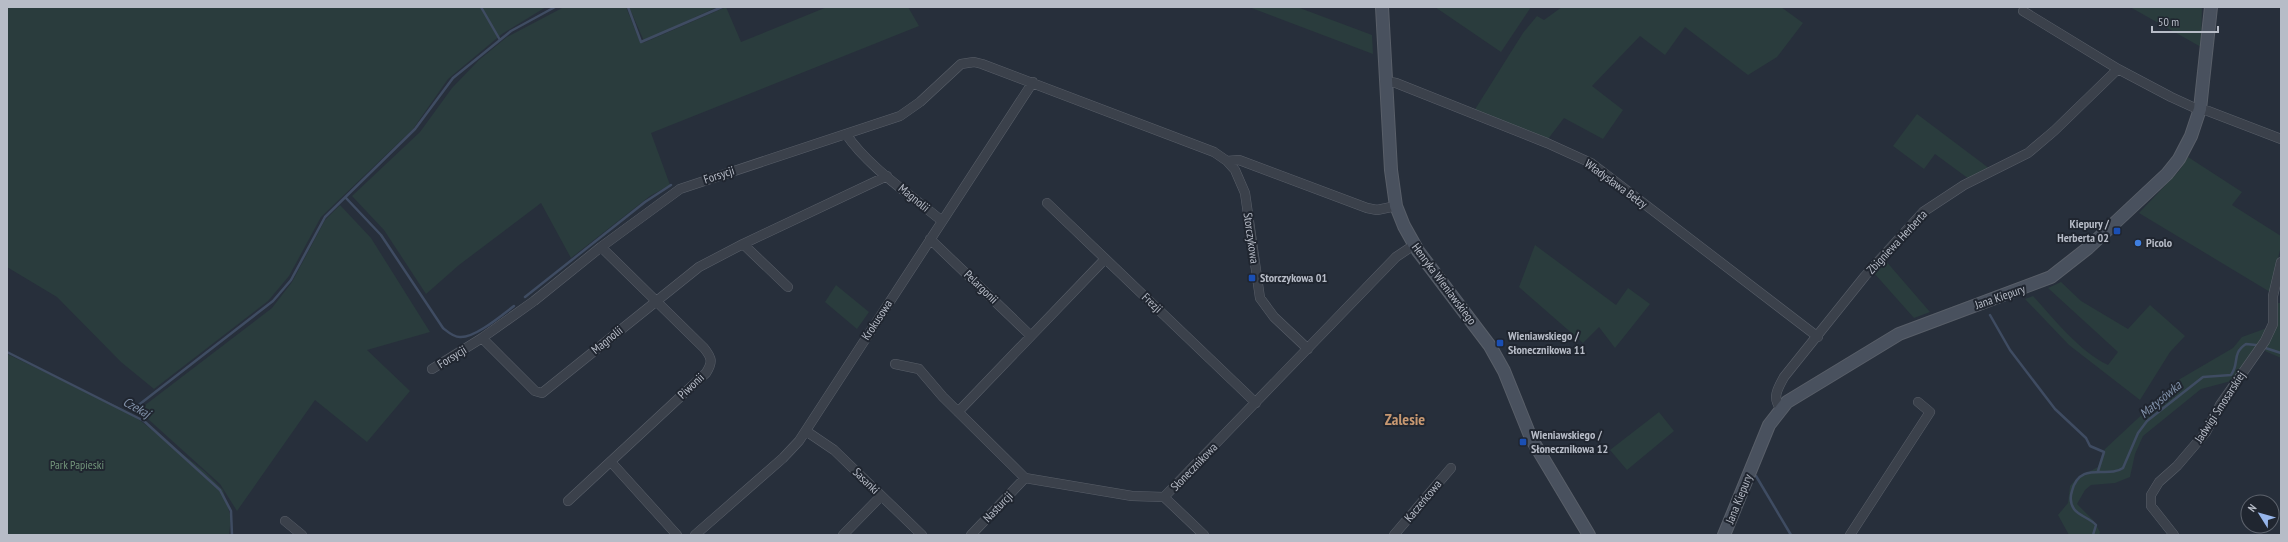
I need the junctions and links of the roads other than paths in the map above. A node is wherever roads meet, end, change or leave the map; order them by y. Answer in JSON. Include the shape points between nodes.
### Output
{"nodes":[{"id":1,"x":1382,"y":7,"type":"edge"},
{"id":2,"x":2210,"y":7,"type":"edge"},
{"id":3,"x":2023,"y":11,"type":"dead end"},
{"id":4,"x":2118,"y":69,"type":"junction"},
{"id":5,"x":1386,"y":81,"type":"junction"},
{"id":6,"x":1033,"y":82,"type":"junction"},
{"id":7,"x":2200,"y":109,"type":"junction"},
{"id":8,"x":846,"y":134,"type":"junction"},
{"id":9,"x":2281,"y":139,"type":"edge"},
{"id":10,"x":1227,"y":161,"type":"junction"},
{"id":11,"x":887,"y":176,"type":"junction"},
{"id":12,"x":1047,"y":203,"type":"dead end"},
{"id":13,"x":1396,"y":206,"type":"junction"},
{"id":14,"x":942,"y":221,"type":"junction"},
{"id":15,"x":930,"y":239,"type":"junction"},
{"id":16,"x":743,"y":244,"type":"junction"},
{"id":17,"x":1414,"y":245,"type":"junction"},
{"id":18,"x":601,"y":247,"type":"junction"},
{"id":19,"x":1105,"y":259,"type":"junction"},
{"id":20,"x":2281,"y":262,"type":"edge"},
{"id":21,"x":788,"y":287,"type":"dead end"},
{"id":22,"x":655,"y":301,"type":"junction"},
{"id":23,"x":1031,"y":336,"type":"junction"},
{"id":24,"x":1818,"y":337,"type":"junction"},
{"id":25,"x":482,"y":338,"type":"junction"},
{"id":26,"x":1308,"y":349,"type":"junction"},
{"id":27,"x":895,"y":364,"type":"dead end"},
{"id":28,"x":432,"y":369,"type":"dead end"},
{"id":29,"x":1918,"y":402,"type":"dead end"},
{"id":30,"x":1256,"y":403,"type":"junction"},
{"id":31,"x":1780,"y":408,"type":"junction"},
{"id":32,"x":958,"y":412,"type":"junction"},
{"id":33,"x":806,"y":431,"type":"junction"},
{"id":34,"x":611,"y":462,"type":"junction"},
{"id":35,"x":1452,"y":468,"type":"dead end"},
{"id":36,"x":1025,"y":478,"type":"junction"},
{"id":37,"x":881,"y":496,"type":"junction"},
{"id":38,"x":1164,"y":497,"type":"junction"},
{"id":39,"x":568,"y":501,"type":"dead end"},
{"id":40,"x":285,"y":521,"type":"dead end"},
{"id":41,"x":302,"y":535,"type":"edge"},
{"id":42,"x":677,"y":535,"type":"edge"},
{"id":43,"x":695,"y":535,"type":"edge"},
{"id":44,"x":843,"y":535,"type":"edge"},
{"id":45,"x":922,"y":535,"type":"edge"},
{"id":46,"x":971,"y":535,"type":"edge"},
{"id":47,"x":1204,"y":535,"type":"edge"},
{"id":48,"x":1394,"y":535,"type":"edge"},
{"id":49,"x":1589,"y":535,"type":"edge"},
{"id":50,"x":1724,"y":535,"type":"edge"},
{"id":51,"x":1850,"y":535,"type":"edge"},
{"id":52,"x":2174,"y":535,"type":"edge"}],
"edges":[{"from":1,"to":5,"type":"street","name":"Henryka Wieniawskiego"},
{"from":2,"to":7,"type":"street","name":"Jana Kiepury"},
{"from":3,"to":4,"type":"street"},
{"from":4,"to":7,"type":"street"},
{"from":4,"to":24,"type":"street","name":"Zbigniewa Herberta","via":[[2028,153],[1964,185],[1924,212],[1865,276]]},
{"from":5,"to":13,"type":"street","name":"Henryka Wieniawskiego","via":[[1390,163]]},
{"from":5,"to":24,"type":"street","name":"Władysława Bełzy","via":[[1547,143],[1591,163]]},
{"from":6,"to":8,"type":"street","name":"Forsycji","via":[[982,64],[967,62],[953,69],[920,102],[900,116]]},
{"from":6,"to":10,"type":"street","name":"Storczykowa","via":[[1180,138],[1214,152]]},
{"from":6,"to":14,"type":"street","name":"Krokusowa"},
{"from":7,"to":9,"type":"street"},
{"from":7,"to":31,"type":"street","name":"Jana Kiepury","via":[[2192,136],[2167,174],[2061,270],[2032,286],[1899,334]]},
{"from":8,"to":11,"type":"street","name":"Magnolii"},
{"from":8,"to":18,"type":"street","name":"Forsycji","via":[[690,184],[666,197]]},
{"from":10,"to":13,"type":"street","name":"Storczykowa","via":[[1240,160],[1367,208],[1377,210]]},
{"from":10,"to":26,"type":"street","name":"Storczykowa","via":[[1238,174],[1245,191],[1260,298],[1274,317]]},
{"from":11,"to":14,"type":"street","name":"Magnolii"},
{"from":11,"to":16,"type":"street","name":"Magnolii"},
{"from":12,"to":19,"type":"street","name":"Frezji"},
{"from":13,"to":17,"type":"street","name":"Henryka Wieniawskiego"},
{"from":14,"to":15,"type":"street","name":"Krokusowa"},
{"from":15,"to":23,"type":"street","name":"Pelargonii"},
{"from":15,"to":33,"type":"street","name":"Krokusowa"},
{"from":16,"to":21,"type":"street"},
{"from":16,"to":22,"type":"street","name":"Magnolii","via":[[699,267]]},
{"from":17,"to":26,"type":"street","name":"Słonecznikowa","via":[[1396,257]]},
{"from":17,"to":49,"type":"street","name":"Henryka Wieniawskiego","via":[[1490,346],[1504,371],[1531,438]]},
{"from":18,"to":22,"type":"street","name":"Piwonii"},
{"from":18,"to":25,"type":"street","name":"Forsycji","via":[[534,301]]},
{"from":19,"to":23,"type":"street"},
{"from":19,"to":30,"type":"street","name":"Frezji"},
{"from":20,"to":52,"type":"street","name":"Jadwigi Smosarskiej","via":[[2273,296],[2273,324],[2265,341],[2220,405],[2206,432],[2177,466],[2159,482],[2151,496],[2151,506]]},
{"from":22,"to":25,"type":"street","name":"Magnolii","via":[[542,393],[535,391]]},
{"from":22,"to":34,"type":"street","name":"Piwonii","via":[[704,348],[711,358],[712,365]]},
{"from":23,"to":32,"type":"street"},
{"from":24,"to":31,"type":"street","name":"Zbigniewa Herberta","via":[[1780,386],[1776,403]]},
{"from":25,"to":28,"type":"street","name":"Forsycji"},
{"from":26,"to":30,"type":"street","name":"Słonecznikowa"},
{"from":27,"to":32,"type":"street","via":[[918,369]]},
{"from":29,"to":51,"type":"street","via":[[1930,412]]},
{"from":30,"to":38,"type":"street","name":"Słonecznikowa"},
{"from":31,"to":50,"type":"street","name":"Jana Kiepury","via":[[1765,434]]},
{"from":32,"to":36,"type":"street"},
{"from":33,"to":37,"type":"street","name":"Sasanki","via":[[834,450]]},
{"from":33,"to":43,"type":"street","name":"Krokusowa","via":[[783,458]]},
{"from":34,"to":39,"type":"street","name":"Piwonii"},
{"from":34,"to":42,"type":"street"},
{"from":35,"to":48,"type":"street","name":"Kaczeńcowa"},
{"from":36,"to":38,"type":"street","name":"Słonecznikowa","via":[[1132,496]]},
{"from":36,"to":46,"type":"street","name":"Nasturcji"},
{"from":37,"to":44,"type":"street"},
{"from":37,"to":45,"type":"street","name":"Sasanki"},
{"from":38,"to":47,"type":"street"},
{"from":40,"to":41,"type":"street"}]}
